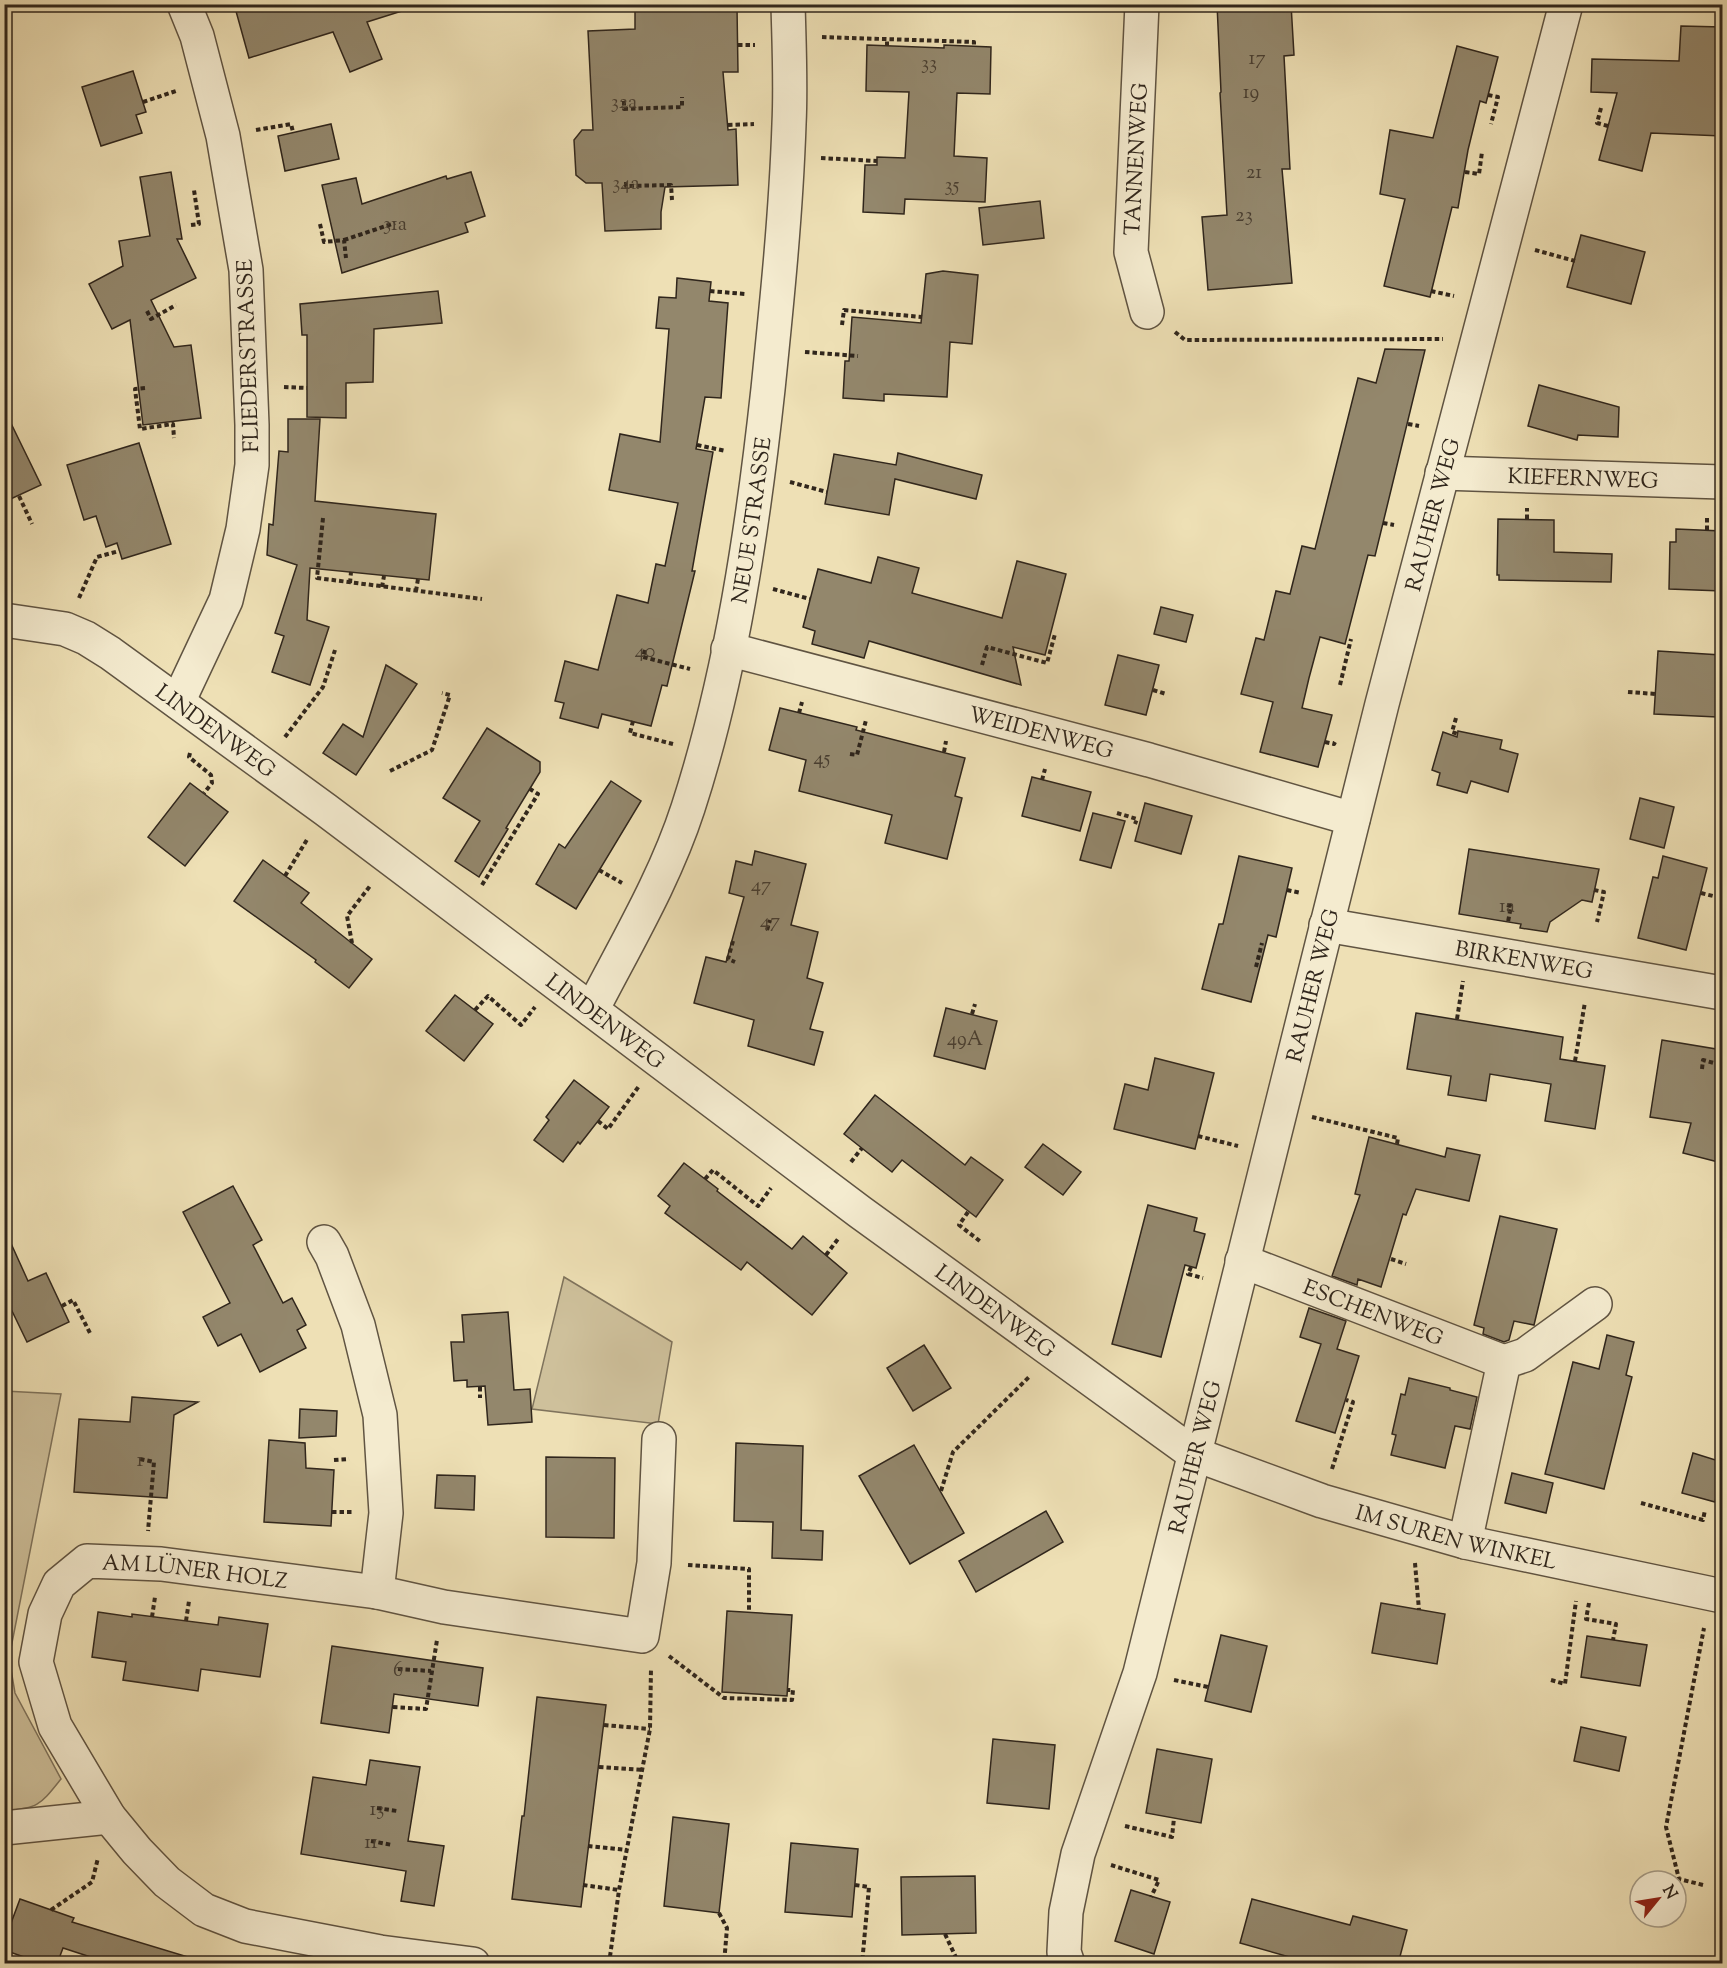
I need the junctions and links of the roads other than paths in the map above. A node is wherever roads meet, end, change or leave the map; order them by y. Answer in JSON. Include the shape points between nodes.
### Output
{"nodes":[{"id":1,"x":184,"y":4,"type":"edge"},
{"id":2,"x":1142,"y":4,"type":"edge"},
{"id":3,"x":1566,"y":4,"type":"edge"},
{"id":4,"x":788,"y":20,"type":"edge"},
{"id":5,"x":1147,"y":312,"type":"dead end"},
{"id":6,"x":1442,"y":473,"type":"junction"},
{"id":7,"x":1722,"y":482,"type":"edge"},
{"id":8,"x":4,"y":620,"type":"edge"},
{"id":9,"x":725,"y":663,"type":"junction"},
{"id":10,"x":178,"y":702,"type":"junction"},
{"id":11,"x":1353,"y":819,"type":"junction"},
{"id":12,"x":1326,"y":925,"type":"junction"},
{"id":13,"x":1722,"y":993,"type":"edge"},
{"id":14,"x":592,"y":1010,"type":"junction"},
{"id":15,"x":324,"y":1242,"type":"dead end"},
{"id":16,"x":1242,"y":1261,"type":"junction"},
{"id":17,"x":1595,"y":1305,"type":"dead end"},
{"id":18,"x":1504,"y":1362,"type":"junction"},
{"id":19,"x":659,"y":1439,"type":"dead end"},
{"id":20,"x":1194,"y":1454,"type":"junction"},
{"id":21,"x":1465,"y":1542,"type":"junction"},
{"id":22,"x":377,"y":1592,"type":"junction"},
{"id":23,"x":1716,"y":1595,"type":"edge"},
{"id":24,"x":109,"y":1817,"type":"junction"},
{"id":25,"x":4,"y":1828,"type":"edge"},
{"id":26,"x":473,"y":1964,"type":"edge"},
{"id":27,"x":1068,"y":1964,"type":"edge"}],
"edges":[{"from":1,"to":10,"type":"street","name":"FLIEDERSTRASSE","via":[[197,36],[223,136],[246,270],[252,465],[243,529],[226,600]]},
{"from":2,"to":5,"type":"street","name":"TANNENWEG","via":[[1131,252]]},
{"from":3,"to":6,"type":"street","name":"RAUHER WEG"},
{"from":4,"to":9,"type":"street","name":"NEUE STRASSE","via":[[790,105],[780,275],[760,457]]},
{"from":6,"to":7,"type":"street","name":"KIEFERNWEG"},
{"from":6,"to":11,"type":"street","name":"RAUHER WEG"},
{"from":8,"to":10,"type":"street","name":"LINDENWEG","via":[[65,629],[86,638]]},
{"from":9,"to":11,"type":"street","name":"WEIDENWEG","via":[[874,688],[1149,760]]},
{"from":9,"to":14,"type":"street","name":"NEUE STRASSE","via":[[688,809],[662,877]]},
{"from":10,"to":14,"type":"street","name":"LINDENWEG"},
{"from":11,"to":12,"type":"street","name":"RAUHER WEG"},
{"from":12,"to":13,"type":"street","name":"BIRKENWEG"},
{"from":12,"to":16,"type":"street","name":"RAUHER WEG"},
{"from":14,"to":20,"type":"street","name":"LINDENWEG","via":[[860,1212]]},
{"from":15,"to":22,"type":"street","via":[[358,1325],[380,1415],[386,1513]]},
{"from":16,"to":18,"type":"street","name":"ESCHENWEG"},
{"from":16,"to":20,"type":"street","name":"RAUHER WEG"},
{"from":17,"to":18,"type":"street","via":[[1525,1355]]},
{"from":18,"to":21,"type":"street"},
{"from":19,"to":22,"type":"street","name":"AM LÜNER HOLZ","via":[[654,1563],[642,1636],[444,1607]]},
{"from":20,"to":21,"type":"street","name":"IM SUREN WINKEL","via":[[1322,1501]]},
{"from":20,"to":27,"type":"street","name":"RAUHER WEG","via":[[1140,1673],[1078,1854],[1066,1912],[1064,1952]]},
{"from":21,"to":23,"type":"street","name":"IM SUREN WINKEL"},
{"from":22,"to":24,"type":"street","name":"AM LÜNER HOLZ","via":[[183,1566],[87,1561],[59,1584],[45,1614],[36,1662],[55,1726]]},
{"from":24,"to":25,"type":"street"},
{"from":24,"to":26,"type":"street","name":"AM LÜNER HOLZ","via":[[167,1882],[204,1910],[244,1926],[380,1952]]}]}
